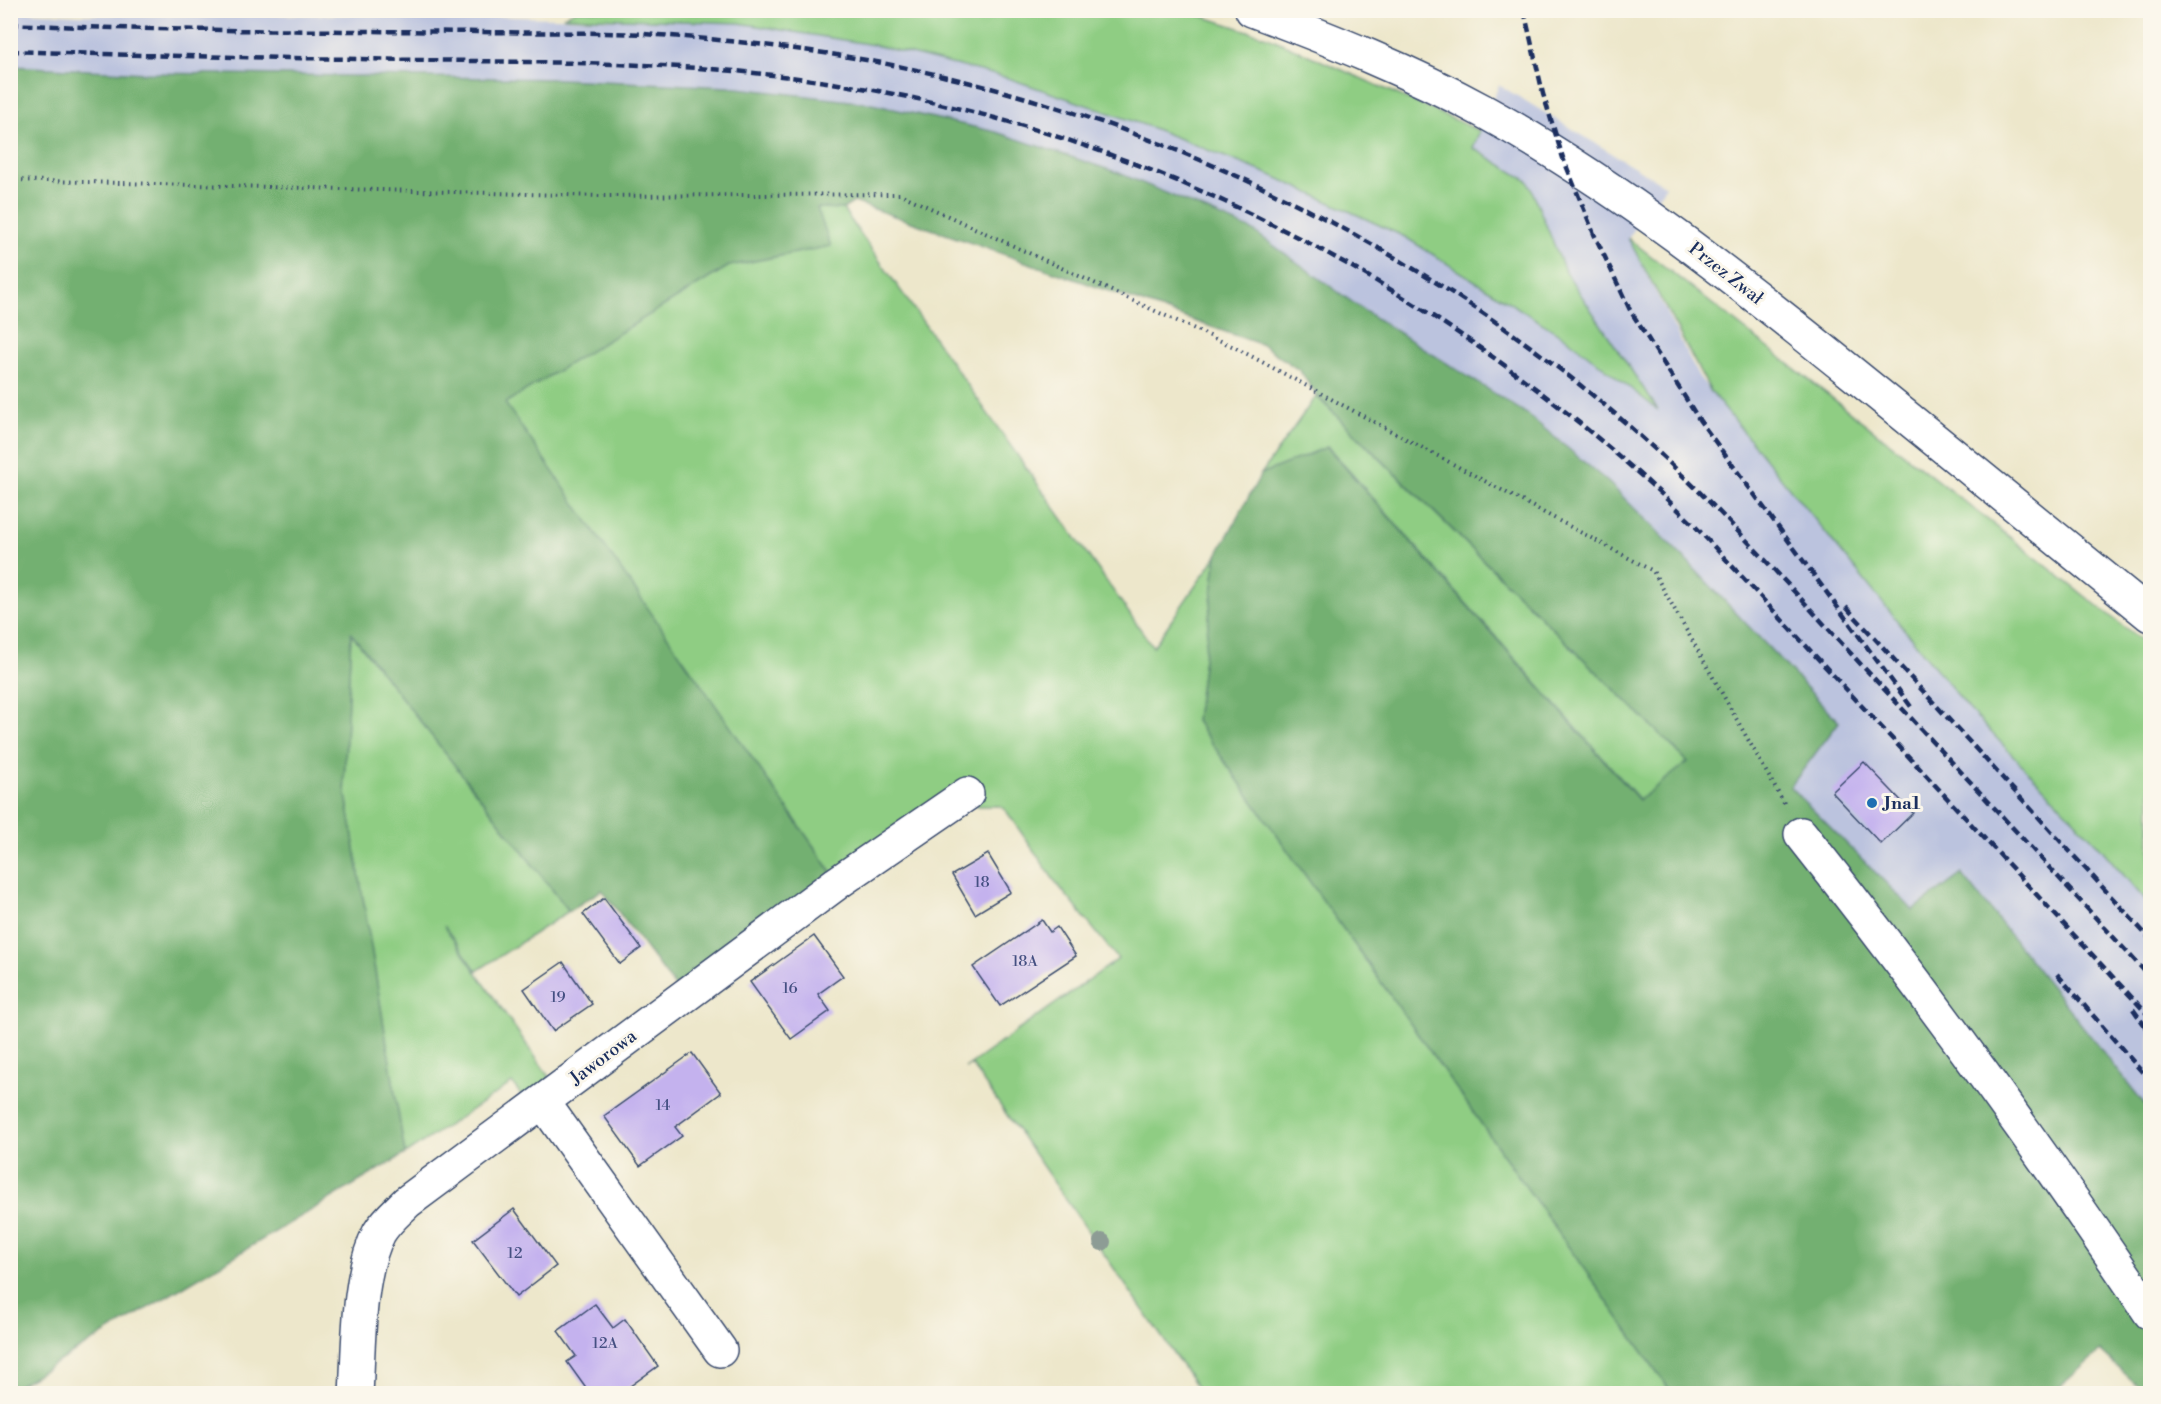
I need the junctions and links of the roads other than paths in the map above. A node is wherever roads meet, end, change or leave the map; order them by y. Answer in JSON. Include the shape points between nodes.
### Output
{"nodes":[{"id":1,"x":1252,"y":10,"type":"edge"},
{"id":2,"x":2151,"y":615,"type":"edge"},
{"id":3,"x":967,"y":794,"type":"dead end"},
{"id":4,"x":1801,"y":834,"type":"road end"},
{"id":5,"x":543,"y":1102,"type":"junction"},
{"id":6,"x":2151,"y":1313,"type":"edge"},
{"id":7,"x":720,"y":1350,"type":"dead end"},
{"id":8,"x":356,"y":1394,"type":"edge"}],
"edges":[{"from":1,"to":2,"type":"street","name":"Przez Zwał","via":[[1356,51],[1482,110],[1658,221]]},
{"from":3,"to":5,"type":"street","name":"Jaworowa","via":[[837,883]]},
{"from":4,"to":6,"type":"street","via":[[1885,940]]},
{"from":5,"to":7,"type":"street"},
{"from":5,"to":8,"type":"street","name":"Jaworowa","via":[[407,1202],[380,1233],[365,1284]]}]}
